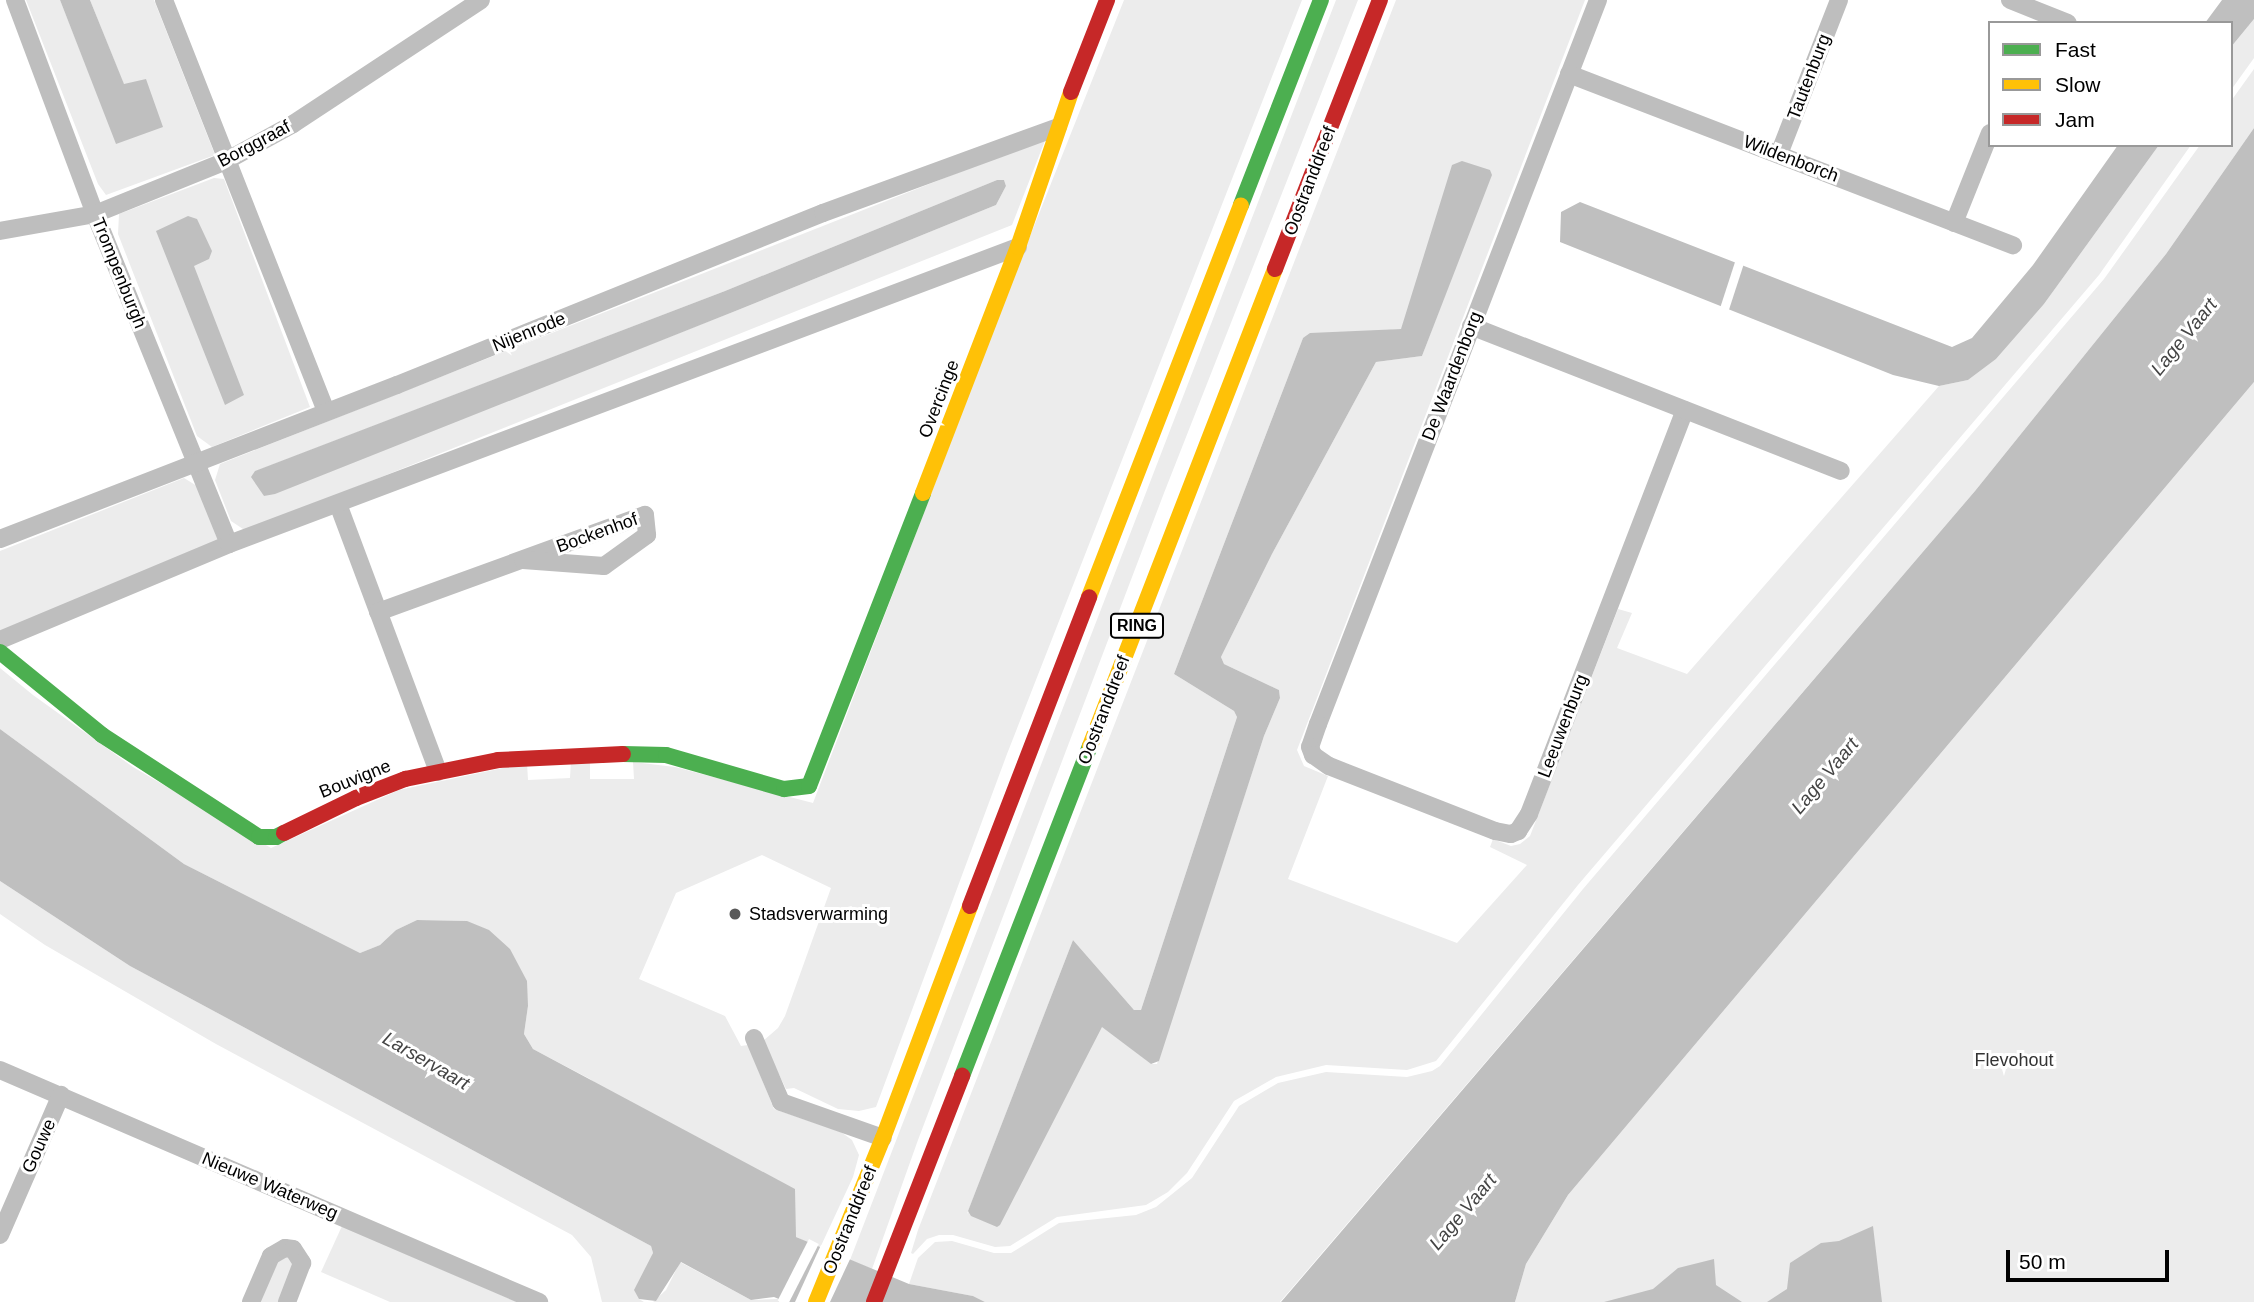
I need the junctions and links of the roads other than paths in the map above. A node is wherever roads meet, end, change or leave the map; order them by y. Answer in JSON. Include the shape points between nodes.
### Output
{"nodes":[{"id":1,"x":15,"y":0,"type":"edge"},
{"id":2,"x":164,"y":0,"type":"edge"},
{"id":3,"x":481,"y":0,"type":"edge"},
{"id":4,"x":1107,"y":0,"type":"edge"},
{"id":5,"x":1321,"y":0,"type":"edge"},
{"id":6,"x":1380,"y":0,"type":"edge"},
{"id":7,"x":1598,"y":0,"type":"edge"},
{"id":8,"x":1839,"y":0,"type":"edge"},
{"id":9,"x":2010,"y":0,"type":"edge"},
{"id":10,"x":2034,"y":16,"type":"edge"},
{"id":11,"x":2058,"y":21,"type":"edge"},
{"id":12,"x":1569,"y":74,"type":"junction"},
{"id":13,"x":1059,"y":127,"type":"junction"},
{"id":14,"x":1988,"y":138,"type":"edge"},
{"id":15,"x":1779,"y":154,"type":"junction"},
{"id":16,"x":226,"y":161,"type":"junction"},
{"id":17,"x":95,"y":214,"type":"junction"},
{"id":18,"x":1954,"y":223,"type":"junction"},
{"id":19,"x":0,"y":230,"type":"edge"},
{"id":20,"x":2013,"y":245,"type":"dead end"},
{"id":21,"x":1018,"y":247,"type":"junction"},
{"id":22,"x":1471,"y":326,"type":"junction"},
{"id":23,"x":1685,"y":410,"type":"junction"},
{"id":24,"x":326,"y":411,"type":"junction"},
{"id":25,"x":195,"y":463,"type":"junction"},
{"id":26,"x":1841,"y":471,"type":"dead end"},
{"id":27,"x":338,"y":504,"type":"junction"},
{"id":28,"x":0,"y":539,"type":"edge"},
{"id":29,"x":229,"y":544,"type":"junction"},
{"id":30,"x":523,"y":560,"type":"junction"},
{"id":31,"x":378,"y":612,"type":"junction"},
{"id":32,"x":0,"y":640,"type":"edge"},
{"id":33,"x":0,"y":652,"type":"edge"},
{"id":34,"x":1311,"y":752,"type":"joint"},
{"id":35,"x":438,"y":772,"type":"junction"},
{"id":36,"x":783,"y":789,"type":"joint"},
{"id":37,"x":754,"y":1038,"type":"dead end"},
{"id":38,"x":0,"y":1070,"type":"edge"},
{"id":39,"x":61,"y":1095,"type":"junction"},
{"id":40,"x":883,"y":1138,"type":"junction"},
{"id":41,"x":0,"y":1234,"type":"edge"},
{"id":42,"x":251,"y":1302,"type":"edge"},
{"id":43,"x":287,"y":1302,"type":"edge"},
{"id":44,"x":539,"y":1302,"type":"edge"},
{"id":45,"x":817,"y":1302,"type":"edge"},
{"id":46,"x":874,"y":1302,"type":"edge"}],
"edges":[{"from":1,"to":17,"type":"street","name":"Trompenburgh"},
{"from":2,"to":16,"type":"street"},
{"from":3,"to":16,"type":"street","name":"Borggraaf","via":[[293,124]]},
{"from":4,"to":13,"type":"main road","name":"Overcinge"},
{"from":5,"to":40,"type":"main road","name":"Oostranddreef","number":"RING"},
{"from":6,"to":46,"type":"main road","name":"Oostranddreef","number":"RING"},
{"from":7,"to":12,"type":"street","name":"De Waardenborg"},
{"from":8,"to":15,"type":"street","name":"Tautenburg"},
{"from":9,"to":10,"type":"street"},
{"from":10,"to":11,"type":"street"},
{"from":12,"to":15,"type":"street","name":"Wildenborch"},
{"from":12,"to":22,"type":"street","name":"De Waardenborg"},
{"from":13,"to":21,"type":"main road","name":"Overcinge"},
{"from":13,"to":24,"type":"street","name":"Nijenrode","via":[[823,213]]},
{"from":14,"to":18,"type":"street"},
{"from":15,"to":18,"type":"street","name":"Wildenborch"},
{"from":16,"to":17,"type":"street","name":"Borggraaf"},
{"from":16,"to":24,"type":"street"},
{"from":17,"to":19,"type":"street","name":"Borggraaf"},
{"from":17,"to":25,"type":"street","name":"Trompenburgh"},
{"from":18,"to":20,"type":"street","name":"Wildenborch"},
{"from":21,"to":27,"type":"street"},
{"from":21,"to":36,"type":"main road","name":"Overcinge","via":[[809,786]]},
{"from":22,"to":23,"type":"street"},
{"from":22,"to":34,"type":"street","name":"De Waardenborg"},
{"from":23,"to":26,"type":"street"},
{"from":23,"to":34,"type":"street","name":"Leeuwenburg","via":[[1529,814],[1518,831],[1495,831],[1329,766]]},
{"from":24,"to":25,"type":"street","name":"Nijenrode"},
{"from":25,"to":28,"type":"street","name":"Nijenrode"},
{"from":25,"to":29,"type":"street","name":"Trompenburgh"},
{"from":27,"to":29,"type":"street"},
{"from":27,"to":31,"type":"street"},
{"from":29,"to":32,"type":"street"},
{"from":30,"to":30,"type":"street","name":"Bockenhof","via":[[547,551],[645,516],[647,535],[604,566]]},
{"from":30,"to":31,"type":"street","name":"Bockenhof"},
{"from":31,"to":35,"type":"street"},
{"from":33,"to":35,"type":"main road","name":"Bouvigne","via":[[102,735],[259,836],[276,837],[356,798]]},
{"from":35,"to":36,"type":"main road","name":"Bouvigne","via":[[498,760],[666,755]]},
{"from":37,"to":40,"type":"street","via":[[781,1102]]},
{"from":38,"to":39,"type":"street","name":"Nieuwe Waterweg"},
{"from":39,"to":41,"type":"street","name":"Gouwe"},
{"from":39,"to":44,"type":"street","name":"Nieuwe Waterweg"},
{"from":40,"to":45,"type":"main road","name":"Oostranddreef","number":"RING"},
{"from":42,"to":43,"type":"street","via":[[271,1256],[285,1248],[293,1250],[302,1263]]}]}
